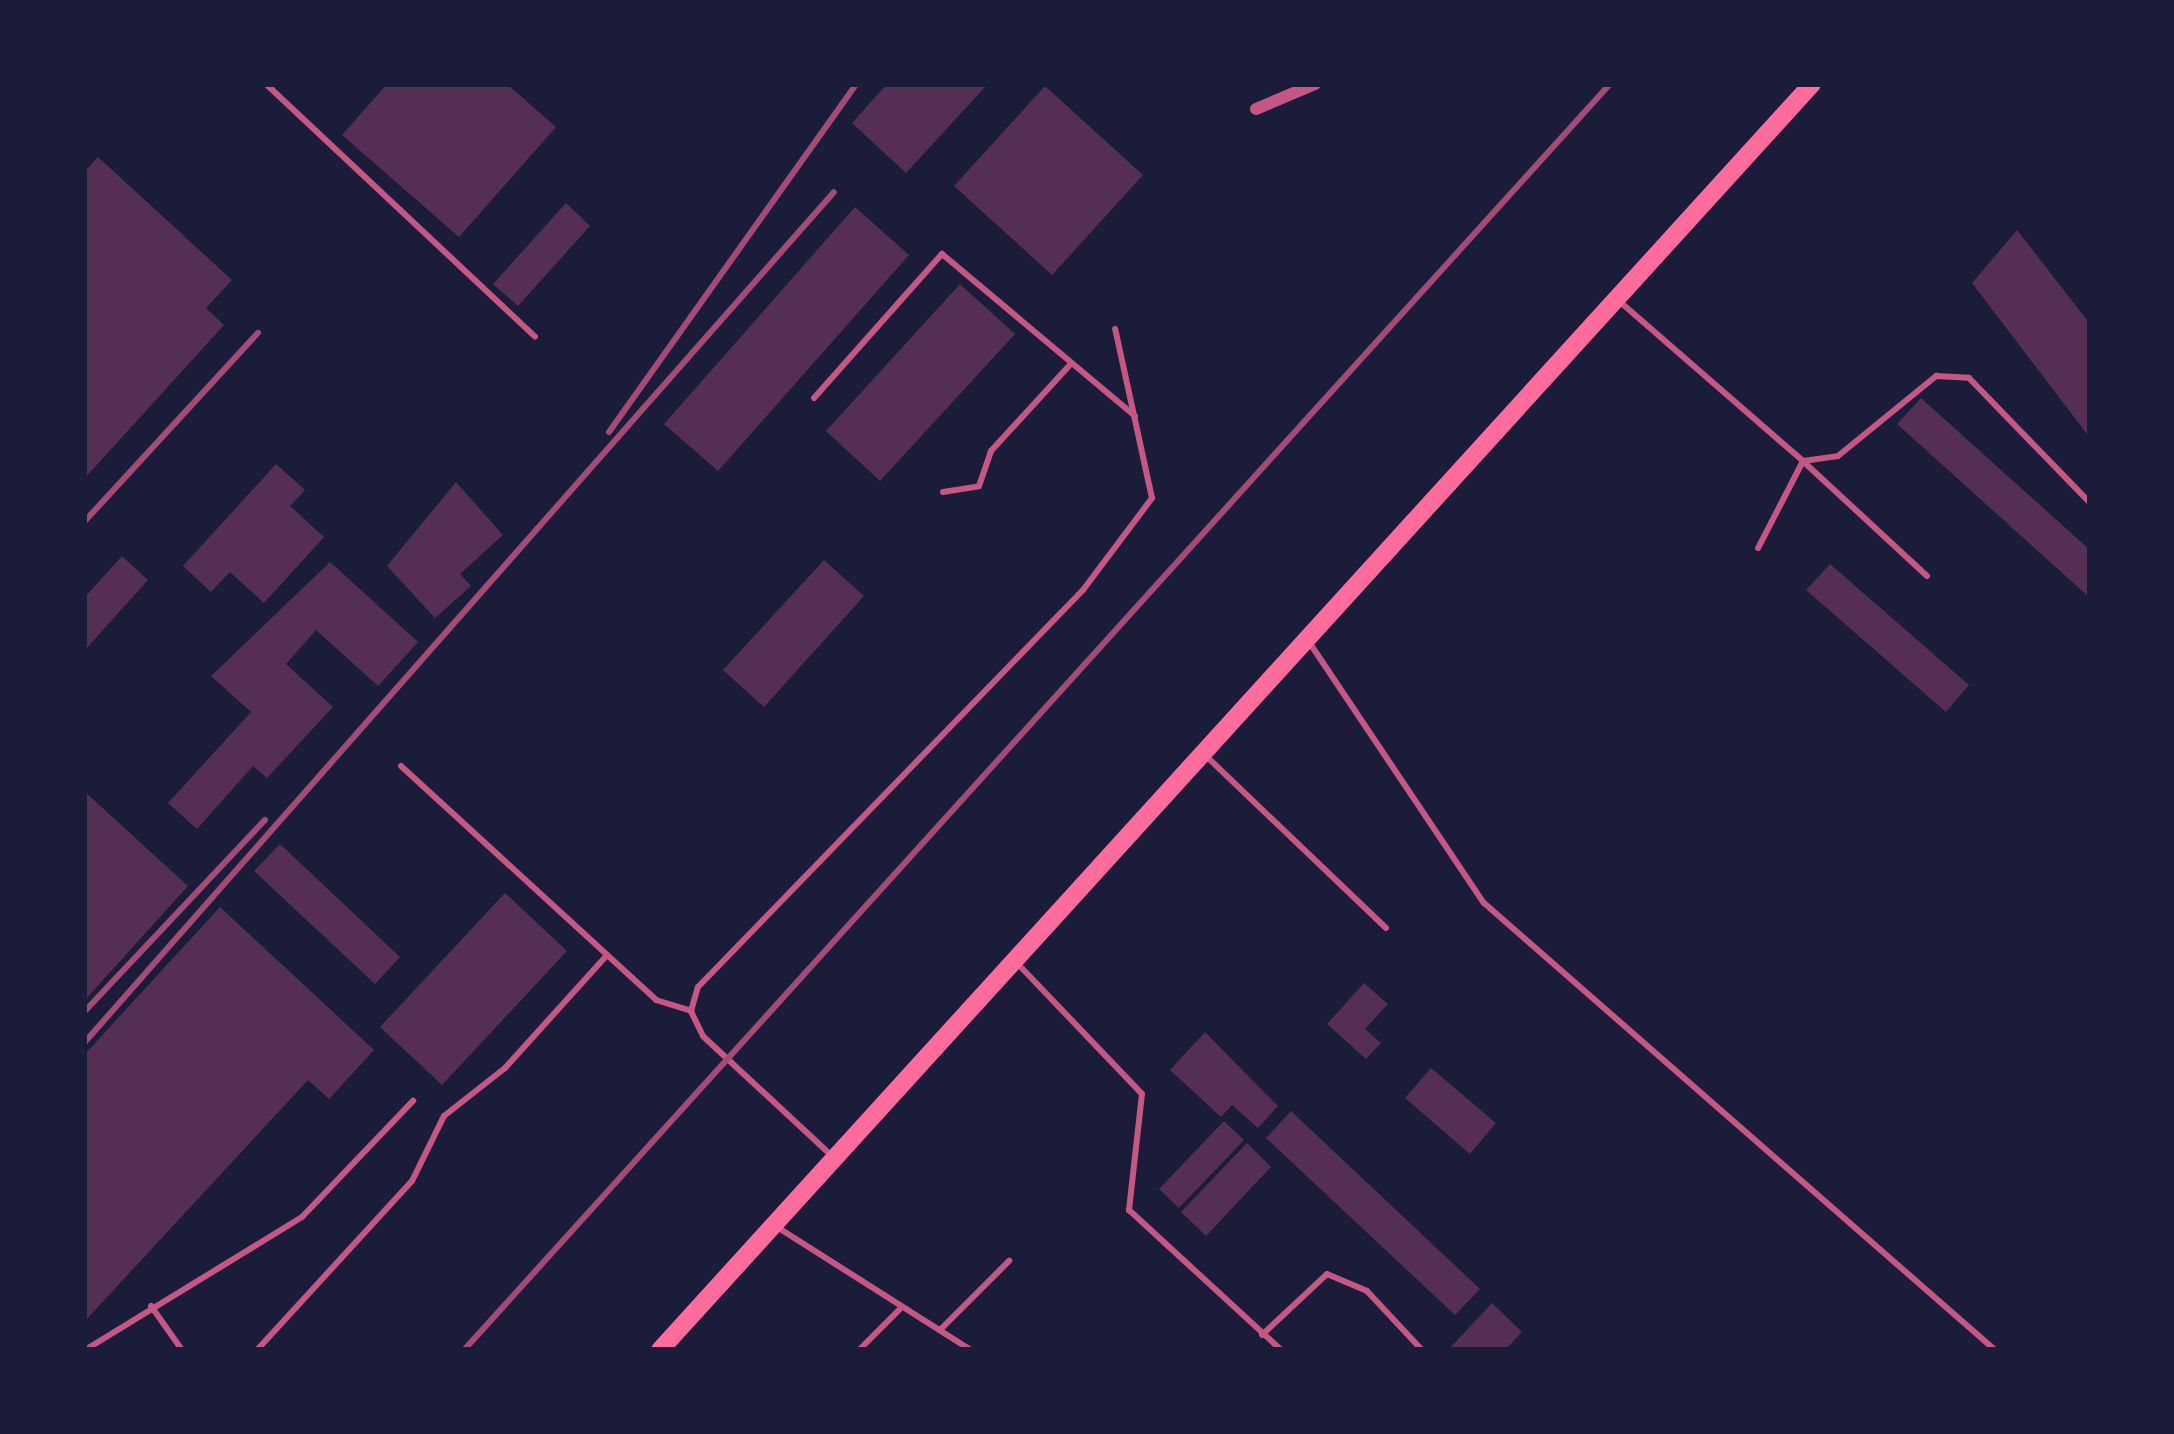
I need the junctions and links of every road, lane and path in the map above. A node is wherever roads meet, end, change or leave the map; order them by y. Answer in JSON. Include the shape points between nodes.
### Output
{"nodes":[{"id":1,"x":266,"y":84,"type":"edge"},
{"id":2,"x":1812,"y":84,"type":"edge"},
{"id":3,"x":1309,"y":86,"type":"edge"},
{"id":4,"x":1256,"y":109,"type":"dead end"},
{"id":5,"x":1616,"y":299,"type":"junction"},
{"id":6,"x":1115,"y":329,"type":"dead end"},
{"id":7,"x":535,"y":337,"type":"dead end"},
{"id":8,"x":1069,"y":366,"type":"junction"},
{"id":9,"x":814,"y":398,"type":"dead end"},
{"id":10,"x":1138,"y":418,"type":"junction"},
{"id":11,"x":1803,"y":461,"type":"junction"},
{"id":12,"x":943,"y":492,"type":"dead end"},
{"id":13,"x":2090,"y":503,"type":"edge"},
{"id":14,"x":1758,"y":548,"type":"dead end"},
{"id":15,"x":1927,"y":575,"type":"dead end"},
{"id":16,"x":1307,"y":639,"type":"junction"},
{"id":17,"x":1203,"y":753,"type":"junction"},
{"id":18,"x":400,"y":766,"type":"dead end"},
{"id":19,"x":1386,"y":928,"type":"dead end"},
{"id":20,"x":607,"y":955,"type":"junction"},
{"id":21,"x":1015,"y":961,"type":"junction"},
{"id":22,"x":691,"y":1011,"type":"junction"},
{"id":23,"x":413,"y":1101,"type":"dead end"},
{"id":24,"x":835,"y":1158,"type":"junction"},
{"id":25,"x":774,"y":1225,"type":"junction"},
{"id":26,"x":1009,"y":1262,"type":"dead end"},
{"id":27,"x":151,"y":1306,"type":"junction"},
{"id":28,"x":900,"y":1310,"type":"junction"},
{"id":29,"x":940,"y":1330,"type":"junction"},
{"id":30,"x":1262,"y":1335,"type":"junction"},
{"id":31,"x":86,"y":1350,"type":"edge"},
{"id":32,"x":182,"y":1350,"type":"edge"},
{"id":33,"x":257,"y":1350,"type":"edge"},
{"id":34,"x":660,"y":1350,"type":"edge"},
{"id":35,"x":859,"y":1350,"type":"edge"},
{"id":36,"x":971,"y":1350,"type":"edge"},
{"id":37,"x":1057,"y":1350,"type":"edge"},
{"id":38,"x":1084,"y":1350,"type":"edge"},
{"id":39,"x":1281,"y":1350,"type":"edge"},
{"id":40,"x":1422,"y":1350,"type":"edge"},
{"id":41,"x":1995,"y":1350,"type":"edge"}],
"edges":[{"from":1,"to":7,"type":"lane"},
{"from":2,"to":5,"type":"main road"},
{"from":3,"to":4,"type":"street"},
{"from":5,"to":11,"type":"lane"},
{"from":5,"to":16,"type":"main road"},
{"from":6,"to":10,"type":"lane"},
{"from":8,"to":9,"type":"lane","via":[[943,254]]},
{"from":8,"to":10,"type":"lane"},
{"from":8,"to":12,"type":"lane","via":[[991,451],[980,486]]},
{"from":10,"to":22,"type":"lane","via":[[1152,498],[1122,543],[718,960]]},
{"from":11,"to":13,"type":"lane","via":[[1838,456],[1913,387],[1969,378]]},
{"from":11,"to":14,"type":"lane"},
{"from":11,"to":15,"type":"lane"},
{"from":16,"to":17,"type":"main road"},
{"from":16,"to":41,"type":"lane","via":[[1484,902]]},
{"from":17,"to":19,"type":"lane"},
{"from":17,"to":21,"type":"main road"},
{"from":18,"to":20,"type":"lane"},
{"from":20,"to":22,"type":"lane","via":[[656,1000]]},
{"from":20,"to":33,"type":"lane","via":[[506,1068],[444,1116],[412,1181]]},
{"from":21,"to":24,"type":"main road"},
{"from":21,"to":30,"type":"lane","via":[[1142,1094],[1129,1210]]},
{"from":22,"to":24,"type":"lane","via":[[725,1061]]},
{"from":23,"to":27,"type":"lane","via":[[302,1216],[220,1275]]},
{"from":24,"to":25,"type":"main road"},
{"from":25,"to":28,"type":"lane"},
{"from":25,"to":34,"type":"main road"},
{"from":26,"to":29,"type":"lane"},
{"from":27,"to":31,"type":"lane"},
{"from":27,"to":32,"type":"lane"},
{"from":28,"to":29,"type":"lane"},
{"from":28,"to":35,"type":"lane"},
{"from":29,"to":36,"type":"lane"},
{"from":30,"to":39,"type":"lane"},
{"from":30,"to":40,"type":"lane","via":[[1327,1274],[1367,1291]]},
{"from":37,"to":38,"type":"lane"}]}
